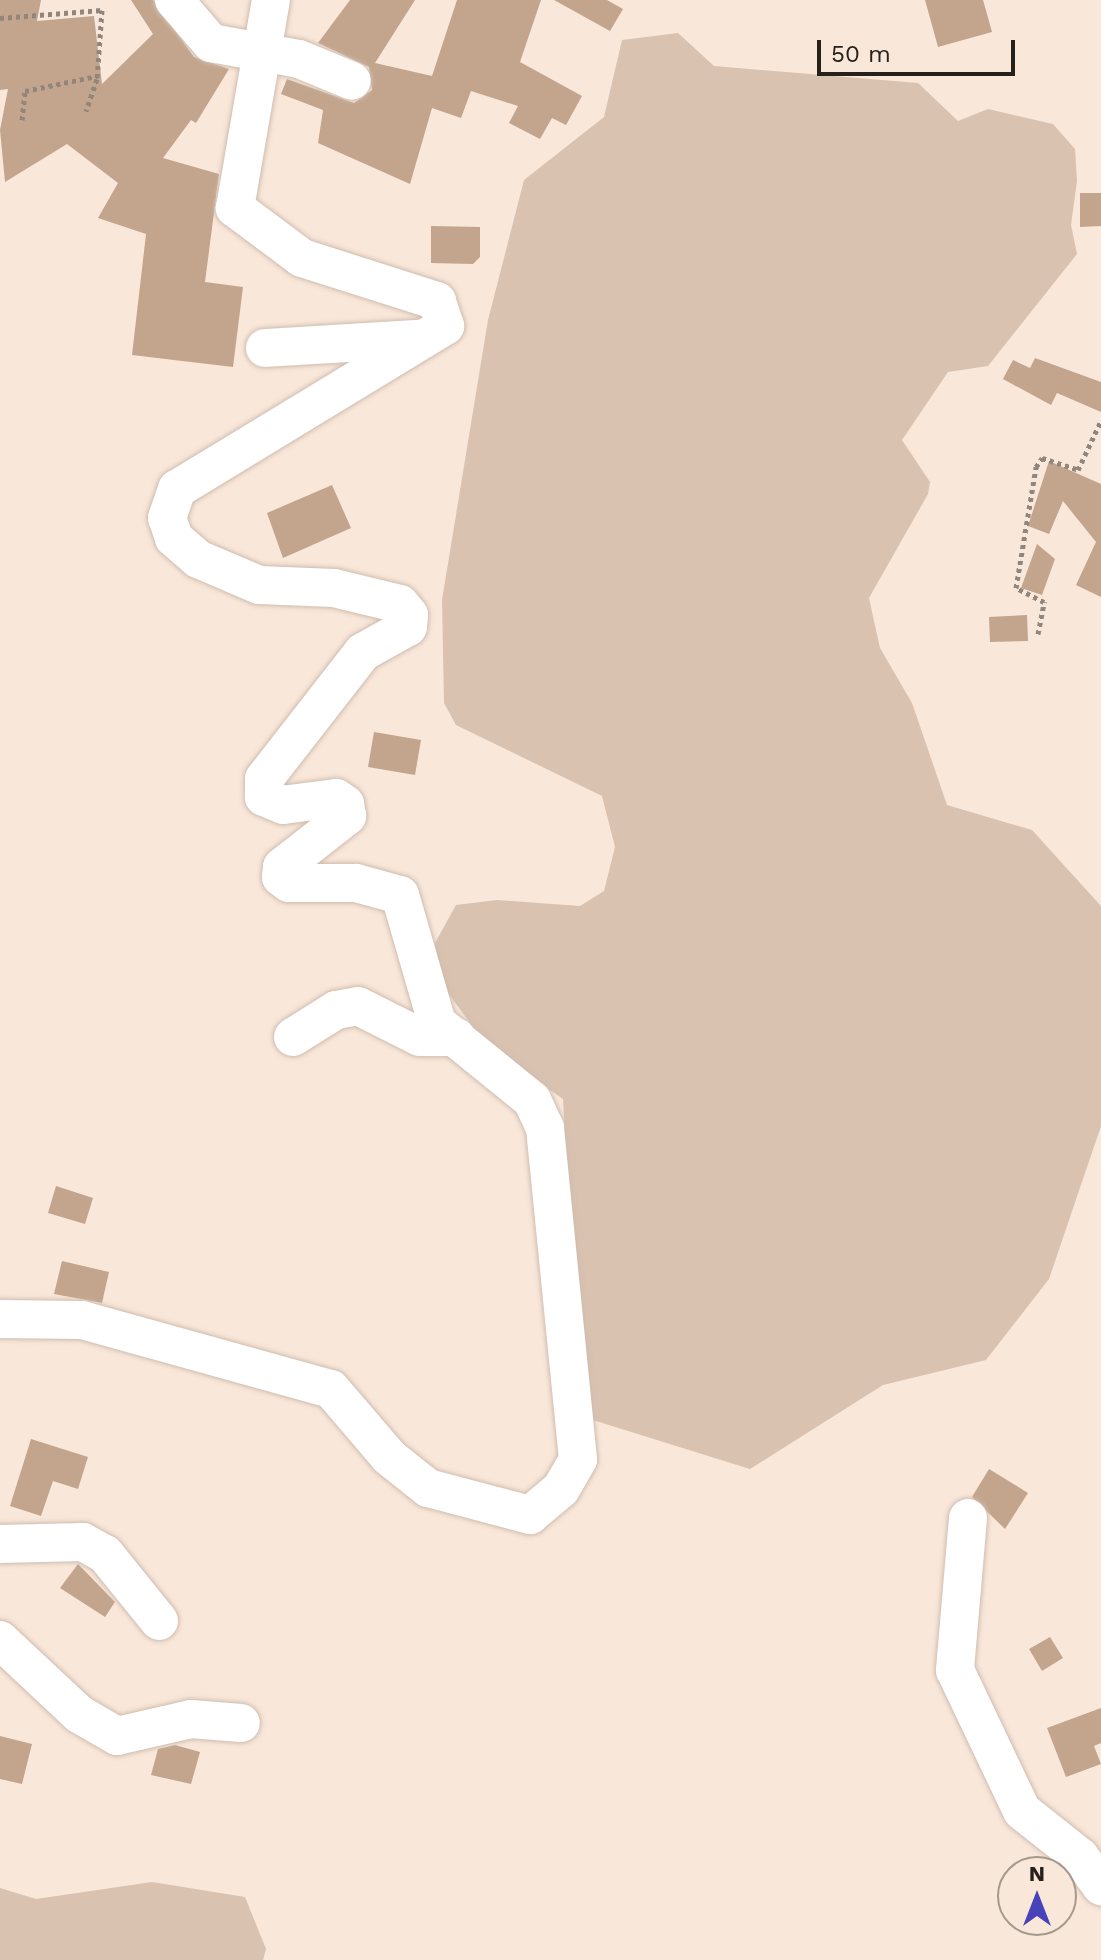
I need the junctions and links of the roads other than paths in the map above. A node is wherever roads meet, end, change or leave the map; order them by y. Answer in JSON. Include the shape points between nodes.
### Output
{"nodes":[{"id":1,"x":174,"y":0,"type":"edge"},
{"id":2,"x":271,"y":0,"type":"edge"},
{"id":3,"x":260,"y":57,"type":"junction"},
{"id":4,"x":352,"y":81,"type":"dead end"},
{"id":5,"x":425,"y":338,"type":"junction"},
{"id":6,"x":265,"y":348,"type":"dead end"},
{"id":7,"x":293,"y":1037,"type":"dead end"},
{"id":8,"x":456,"y":1037,"type":"junction"},
{"id":9,"x":0,"y":1319,"type":"edge"},
{"id":10,"x":968,"y":1518,"type":"dead end"},
{"id":11,"x":0,"y":1544,"type":"edge"},
{"id":12,"x":159,"y":1621,"type":"dead end"},
{"id":13,"x":0,"y":1640,"type":"edge"},
{"id":14,"x":241,"y":1723,"type":"dead end"},
{"id":15,"x":1101,"y":1886,"type":"edge"}],
"edges":[{"from":1,"to":3,"type":"street","via":[[211,43]]},
{"from":2,"to":3,"type":"street"},
{"from":3,"to":4,"type":"street","via":[[299,59]]},
{"from":3,"to":5,"type":"street","via":[[235,208],[302,258],[437,301],[445,326]]},
{"from":5,"to":6,"type":"street"},
{"from":5,"to":8,"type":"street","via":[[177,489],[166,505],[174,538],[198,559],[259,585],[334,588],[400,604],[409,615],[408,627],[363,652],[264,779],[264,797],[283,805],[336,798],[345,804],[347,816],[282,867],[281,877],[289,883],[356,883],[400,895],[422,987],[437,1023]]},
{"from":7,"to":8,"type":"street","via":[[336,1010],[358,1006],[420,1037]]},
{"from":8,"to":9,"type":"street","via":[[532,1100],[545,1128],[578,1459],[561,1489],[530,1515],[428,1488],[389,1457],[331,1389],[82,1320]]},
{"from":10,"to":15,"type":"street","via":[[955,1670],[1022,1811],[1080,1857]]},
{"from":11,"to":12,"type":"street","via":[[83,1542],[105,1554]]},
{"from":13,"to":14,"type":"street","via":[[79,1714],[117,1736],[191,1719]]}]}
